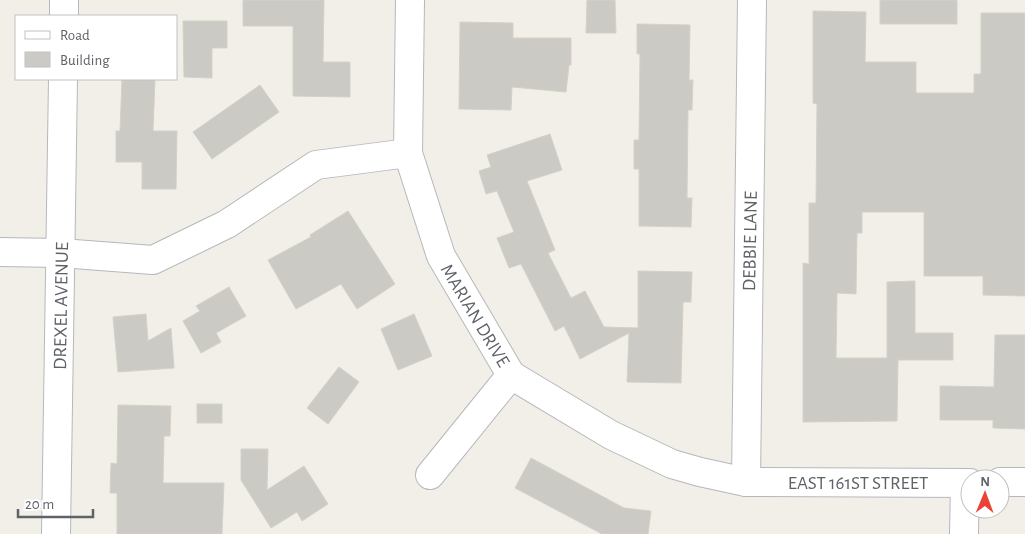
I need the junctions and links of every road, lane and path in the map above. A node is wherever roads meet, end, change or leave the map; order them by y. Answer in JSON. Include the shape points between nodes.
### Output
{"nodes":[{"id":1,"x":64,"y":0,"type":"edge"},
{"id":2,"x":410,"y":0,"type":"edge"},
{"id":3,"x":752,"y":0,"type":"edge"},
{"id":4,"x":64,"y":15,"type":"edge"},
{"id":5,"x":63,"y":80,"type":"edge"},
{"id":6,"x":408,"y":153,"type":"junction"},
{"id":7,"x":0,"y":252,"type":"edge"},
{"id":8,"x":60,"y":253,"type":"junction"},
{"id":9,"x":511,"y":375,"type":"junction"},
{"id":10,"x":430,"y":475,"type":"dead end"},
{"id":11,"x":746,"y":482,"type":"junction"},
{"id":12,"x":960,"y":482,"type":"edge"},
{"id":13,"x":1010,"y":482,"type":"edge"},
{"id":14,"x":1025,"y":482,"type":"edge"},
{"id":15,"x":965,"y":519,"type":"edge"},
{"id":16,"x":56,"y":534,"type":"edge"},
{"id":17,"x":964,"y":534,"type":"edge"}],
"edges":[{"from":1,"to":4,"type":"street"},
{"from":2,"to":6,"type":"street","name":"MARIAN DRIVE"},
{"from":3,"to":11,"type":"street","name":"DEBBIE LANE"},
{"from":5,"to":8,"type":"street","name":"DREXEL AVENUE"},
{"from":6,"to":8,"type":"street","via":[[316,166],[227,224],[153,260]]},
{"from":6,"to":9,"type":"street","name":"MARIAN DRIVE","via":[[441,256]]},
{"from":7,"to":8,"type":"street"},
{"from":8,"to":16,"type":"street","name":"DREXEL AVENUE"},
{"from":9,"to":10,"type":"street"},
{"from":9,"to":11,"type":"street","name":"MARIAN DRIVE","via":[[648,454],[672,464]]},
{"from":11,"to":12,"type":"street","name":"EAST 161ST STREET"},
{"from":13,"to":14,"type":"street"},
{"from":15,"to":17,"type":"street"}]}
